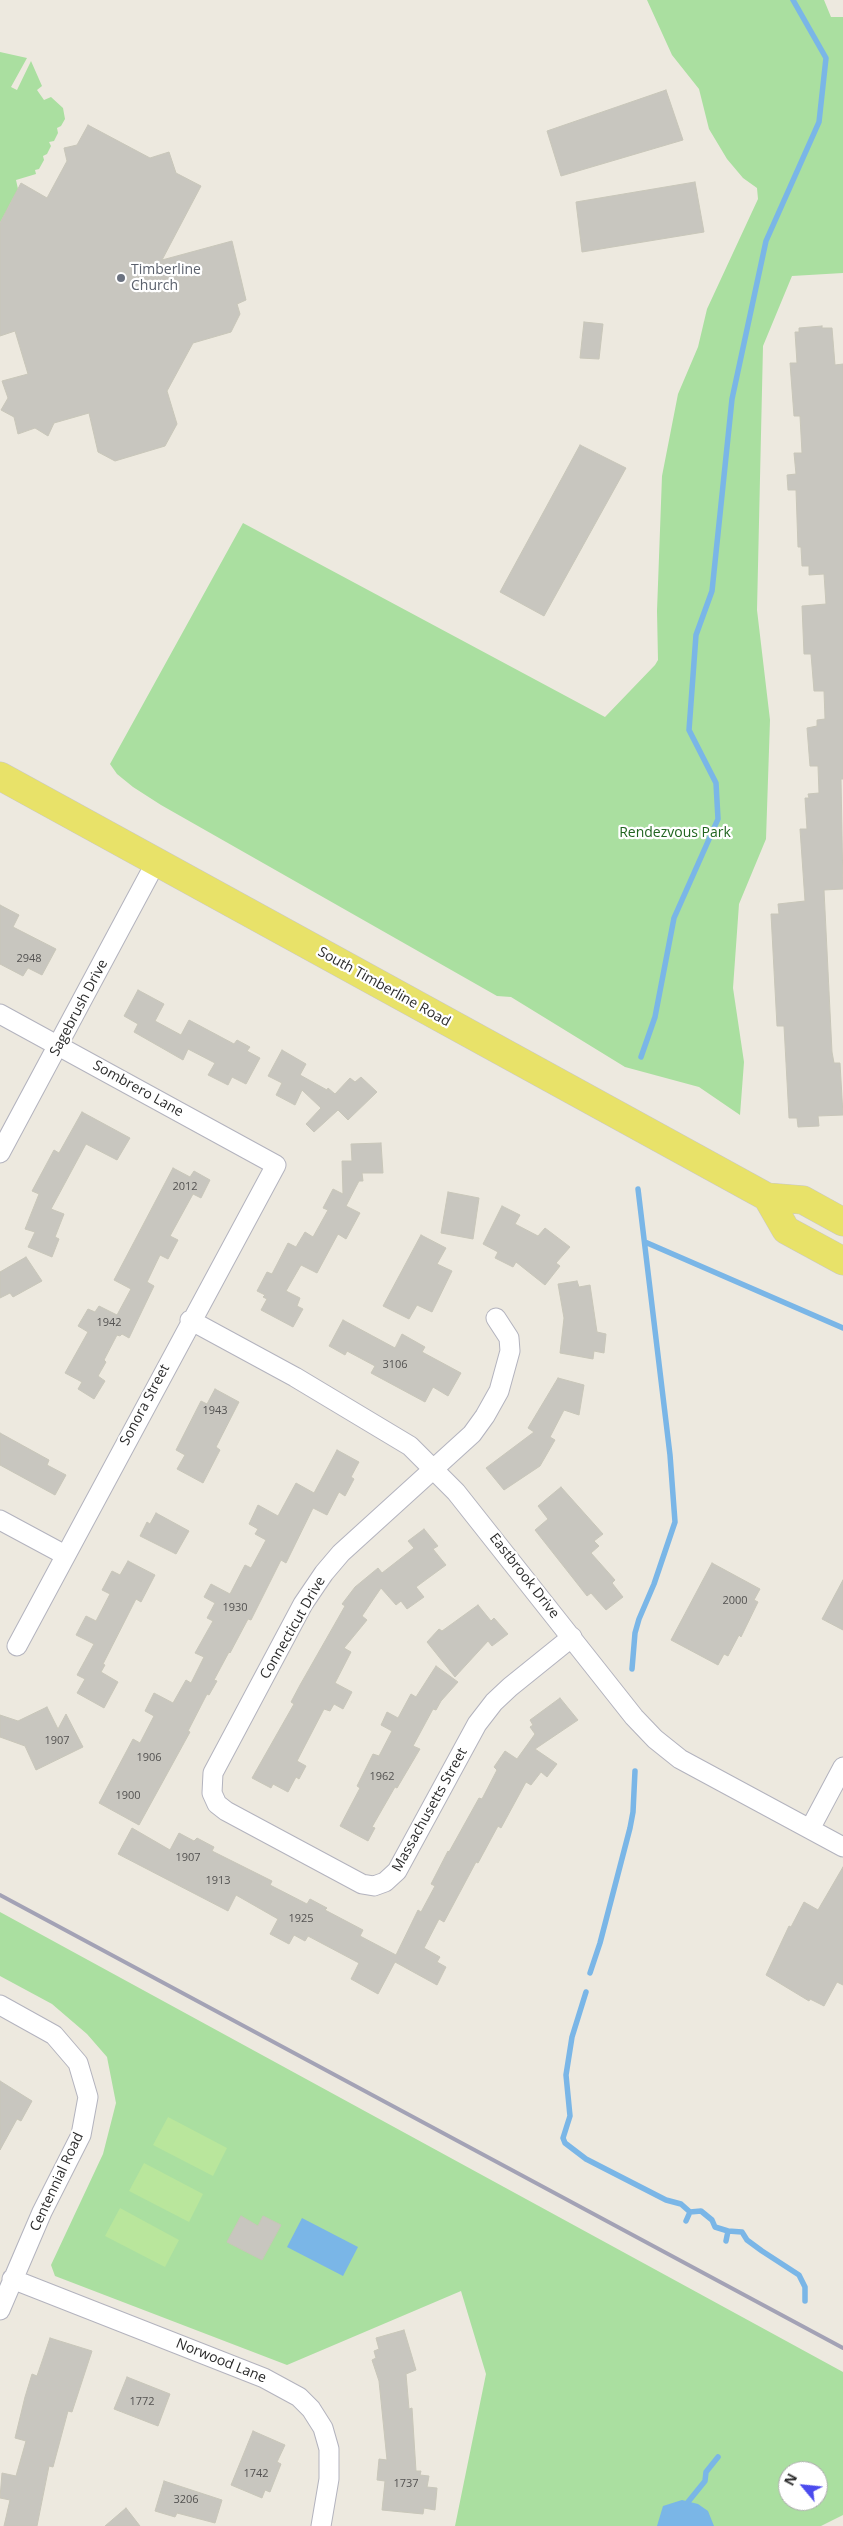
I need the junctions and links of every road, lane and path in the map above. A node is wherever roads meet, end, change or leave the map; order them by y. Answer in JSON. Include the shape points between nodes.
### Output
{"nodes":[{"id":1,"x":0,"y":776,"type":"edge"},
{"id":2,"x":156,"y":862,"type":"junction"},
{"id":3,"x":0,"y":1014,"type":"edge"},
{"id":4,"x":58,"y":1046,"type":"junction"},
{"id":5,"x":0,"y":1153,"type":"edge"},
{"id":6,"x":276,"y":1165,"type":"joint"},
{"id":7,"x":767,"y":1198,"type":"junction"},
{"id":8,"x":843,"y":1222,"type":"edge"},
{"id":9,"x":843,"y":1261,"type":"edge"},
{"id":10,"x":496,"y":1318,"type":"dead end"},
{"id":11,"x":190,"y":1320,"type":"junction"},
{"id":12,"x":435,"y":1468,"type":"junction"},
{"id":13,"x":0,"y":1520,"type":"edge"},
{"id":14,"x":65,"y":1555,"type":"junction"},
{"id":15,"x":572,"y":1637,"type":"junction"},
{"id":16,"x":17,"y":1646,"type":"dead end"},
{"id":17,"x":843,"y":1767,"type":"edge"},
{"id":18,"x":212,"y":1793,"type":"joint"},
{"id":19,"x":810,"y":1829,"type":"junction"},
{"id":20,"x":843,"y":1847,"type":"edge"},
{"id":21,"x":0,"y":2006,"type":"edge"},
{"id":22,"x":12,"y":2279,"type":"junction"},
{"id":23,"x":0,"y":2310,"type":"edge"},
{"id":24,"x":321,"y":2526,"type":"edge"}],
"edges":[{"from":1,"to":2,"type":"main road","name":"South Timberline Road"},
{"from":2,"to":4,"type":"street","name":"Sagebrush Drive"},
{"from":2,"to":7,"type":"main road","name":"South Timberline Road"},
{"from":3,"to":4,"type":"street","name":"Sombrero Lane"},
{"from":4,"to":5,"type":"street","name":"Sagebrush Drive"},
{"from":4,"to":6,"type":"street","name":"Sombrero Lane"},
{"from":6,"to":11,"type":"street","name":"Sonora Street"},
{"from":7,"to":8,"type":"main road","name":"South Timberline Road","via":[[803,1200]]},
{"from":7,"to":9,"type":"main road","via":[[786,1230]]},
{"from":10,"to":12,"type":"street","name":"Connecticut Drive","via":[[509,1338],[510,1351],[499,1391],[472,1434]]},
{"from":11,"to":12,"type":"street","name":"Eastbrook Drive","via":[[384,1429]]},
{"from":11,"to":14,"type":"street","name":"Sonora Street"},
{"from":12,"to":15,"type":"street","name":"Eastbrook Drive"},
{"from":12,"to":18,"type":"street","name":"Connecticut Drive","via":[[341,1553],[303,1604],[213,1773]]},
{"from":13,"to":14,"type":"street"},
{"from":14,"to":16,"type":"street","name":"Sonora Street"},
{"from":15,"to":18,"type":"street","name":"Massachusetts Street","via":[[510,1687],[482,1716],[397,1872],[385,1882],[374,1886],[362,1884],[226,1811],[217,1804]]},
{"from":15,"to":19,"type":"street","name":"Eastbrook Drive","via":[[655,1739],[680,1759]]},
{"from":17,"to":19,"type":"street"},
{"from":19,"to":20,"type":"street","name":"Eastbrook Drive"},
{"from":21,"to":22,"type":"street","name":"Centennial Road","via":[[54,2035],[78,2063],[88,2097],[81,2135]]},
{"from":22,"to":23,"type":"street","name":"Centennial Road"},
{"from":22,"to":24,"type":"street","name":"Norwood Lane","via":[[264,2378],[299,2397],[323,2428],[329,2449],[329,2479]]}]}
